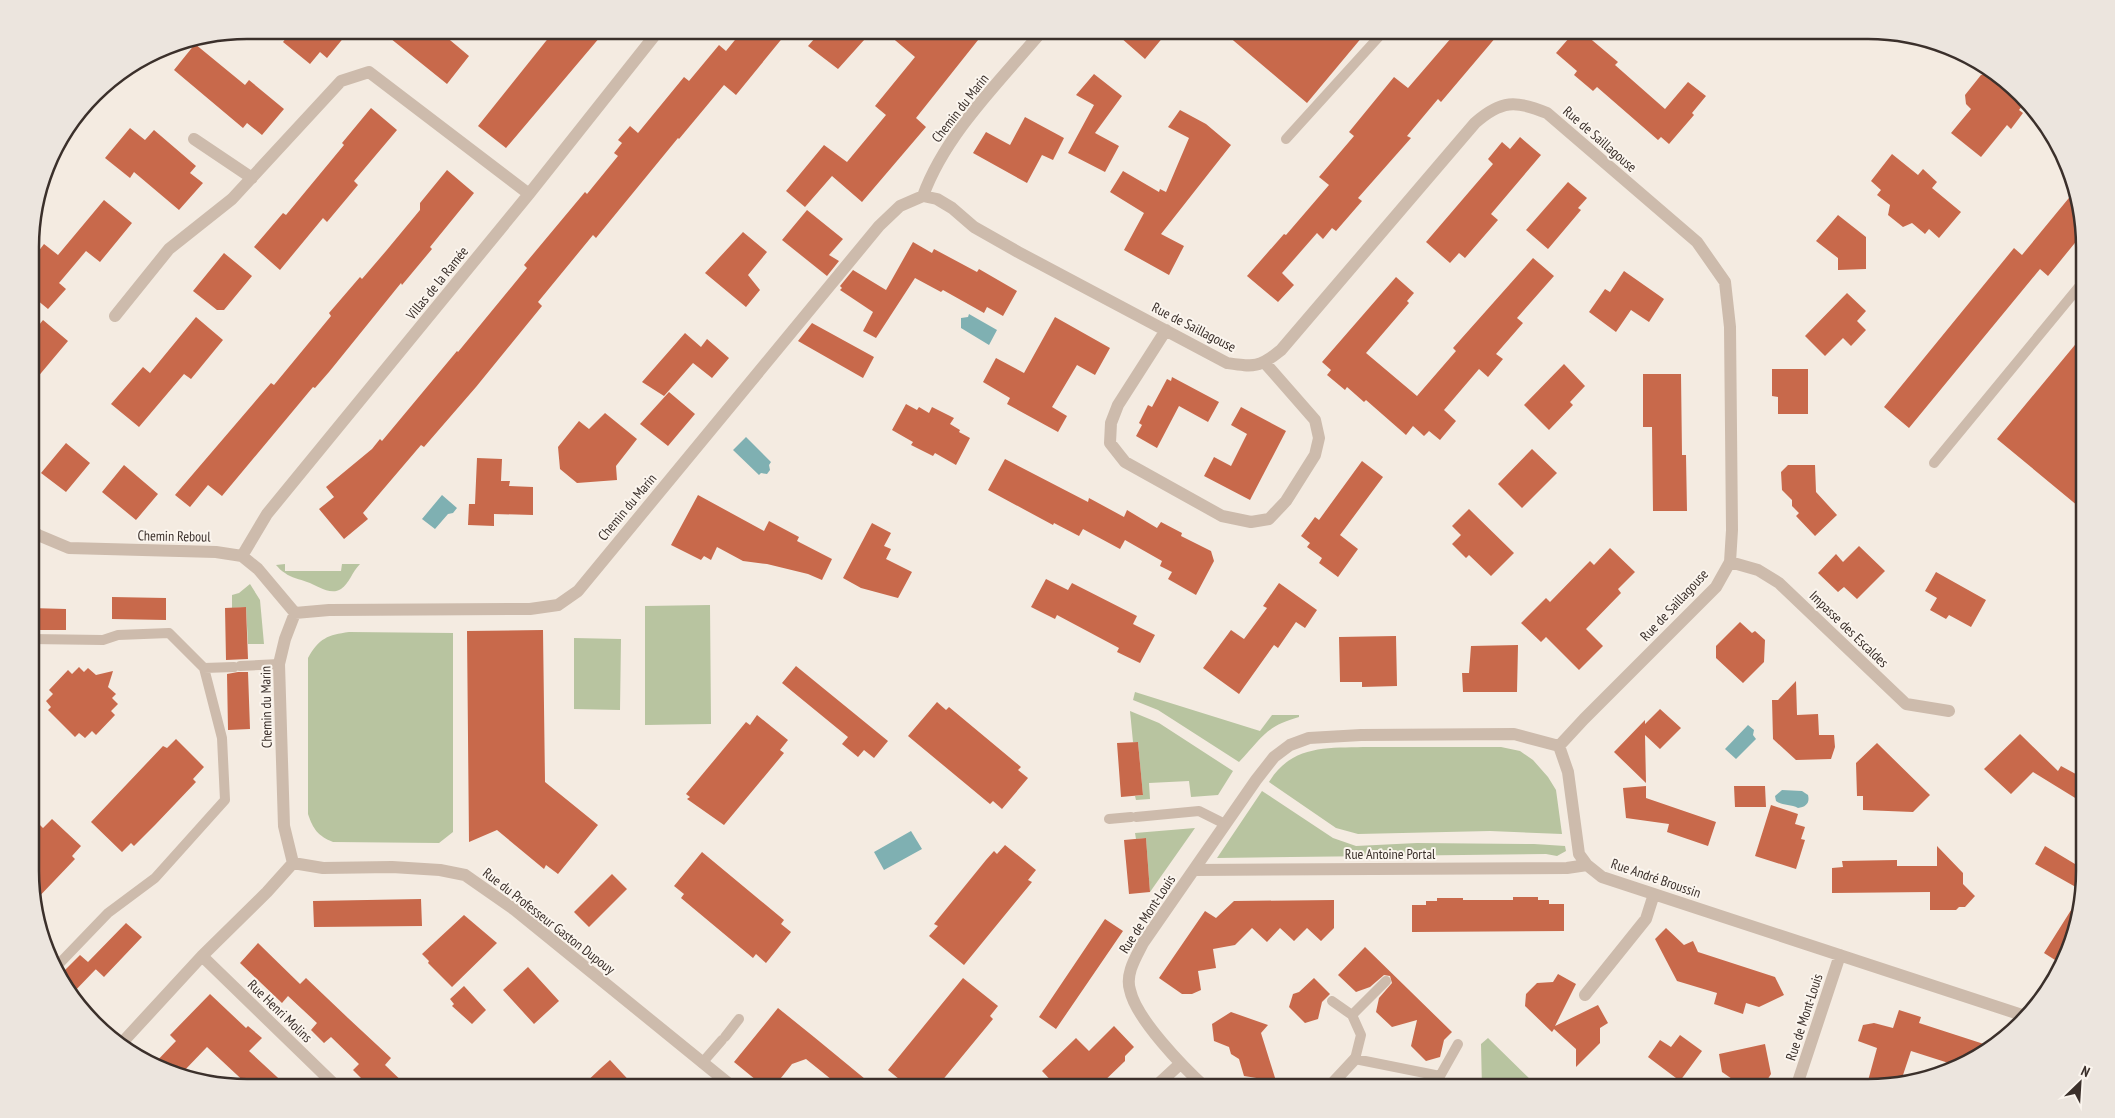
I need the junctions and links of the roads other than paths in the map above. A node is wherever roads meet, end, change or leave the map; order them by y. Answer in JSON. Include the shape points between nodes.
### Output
{"nodes":[{"id":1,"x":652,"y":39,"type":"edge"},
{"id":2,"x":1035,"y":39,"type":"edge"},
{"id":3,"x":1377,"y":39,"type":"edge"},
{"id":4,"x":194,"y":139,"type":"dead end"},
{"id":5,"x":1286,"y":139,"type":"dead end"},
{"id":6,"x":252,"y":178,"type":"junction"},
{"id":7,"x":529,"y":194,"type":"junction"},
{"id":8,"x":923,"y":196,"type":"junction"},
{"id":9,"x":2076,"y":291,"type":"edge"},
{"id":10,"x":115,"y":316,"type":"dead end"},
{"id":11,"x":1166,"y":330,"type":"junction"},
{"id":12,"x":1265,"y":363,"type":"junction"},
{"id":13,"x":1934,"y":463,"type":"dead end"},
{"id":14,"x":39,"y":535,"type":"edge"},
{"id":15,"x":242,"y":556,"type":"junction"},
{"id":16,"x":1730,"y":562,"type":"junction"},
{"id":17,"x":295,"y":613,"type":"junction"},
{"id":18,"x":39,"y":640,"type":"edge"},
{"id":19,"x":279,"y":664,"type":"junction"},
{"id":20,"x":204,"y":668,"type":"junction"},
{"id":21,"x":1949,"y":711,"type":"dead end"},
{"id":22,"x":1559,"y":746,"type":"junction"},
{"id":23,"x":1109,"y":818,"type":"dead end"},
{"id":24,"x":1225,"y":824,"type":"junction"},
{"id":25,"x":293,"y":863,"type":"junction"},
{"id":26,"x":1586,"y":865,"type":"junction"},
{"id":27,"x":1194,"y":870,"type":"junction"},
{"id":28,"x":1654,"y":894,"type":"junction"},
{"id":29,"x":1840,"y":955,"type":"junction"},
{"id":30,"x":202,"y":956,"type":"junction"},
{"id":31,"x":60,"y":963,"type":"edge"},
{"id":32,"x":1386,"y":980,"type":"dead end"},
{"id":33,"x":1585,"y":995,"type":"dead end"},
{"id":34,"x":1332,"y":1000,"type":"dead end"},
{"id":35,"x":2019,"y":1014,"type":"edge"},
{"id":36,"x":1352,"y":1015,"type":"junction"},
{"id":37,"x":738,"y":1019,"type":"dead end"},
{"id":38,"x":125,"y":1040,"type":"edge"},
{"id":39,"x":1458,"y":1044,"type":"dead end"},
{"id":40,"x":1355,"y":1059,"type":"junction"},
{"id":41,"x":702,"y":1063,"type":"junction"},
{"id":42,"x":1180,"y":1064,"type":"junction"},
{"id":43,"x":329,"y":1079,"type":"edge"},
{"id":44,"x":722,"y":1079,"type":"edge"},
{"id":45,"x":1164,"y":1079,"type":"edge"},
{"id":46,"x":1196,"y":1079,"type":"edge"},
{"id":47,"x":1336,"y":1079,"type":"edge"},
{"id":48,"x":1799,"y":1079,"type":"edge"}],
"edges":[{"from":1,"to":7,"type":"street","name":"Villas de la Ramée"},
{"from":2,"to":8,"type":"street","name":"Chemin du Marin","via":[[952,139]]},
{"from":3,"to":5,"type":"lane"},
{"from":4,"to":6,"type":"street"},
{"from":6,"to":7,"type":"street","via":[[341,81],[369,72]]},
{"from":6,"to":10,"type":"street","via":[[232,199],[169,249]]},
{"from":7,"to":15,"type":"street","name":"Villas de la Ramée","via":[[267,514]]},
{"from":8,"to":11,"type":"street","name":"Rue de Saillagouse","via":[[937,199],[974,227]]},
{"from":8,"to":17,"type":"street","name":"Chemin du Marin","via":[[900,206],[879,226],[578,591],[558,605],[530,609]]},
{"from":9,"to":13,"type":"lane"},
{"from":11,"to":12,"type":"street","name":"Rue de Saillagouse","via":[[1227,363],[1248,366]]},
{"from":11,"to":12,"type":"street","via":[[1118,405],[1111,423],[1110,443],[1125,462],[1222,516],[1251,522],[1270,519],[1286,501],[1316,455],[1319,438],[1315,420]]},
{"from":12,"to":16,"type":"street","name":"Rue de Saillagouse","via":[[1280,350],[1475,123],[1490,110],[1506,104],[1530,106],[1547,113],[1697,242],[1725,282],[1730,327]]},
{"from":14,"to":15,"type":"street","name":"Chemin Reboul","via":[[69,548],[216,552]]},
{"from":15,"to":17,"type":"street","via":[[258,569]]},
{"from":16,"to":21,"type":"street","name":"Impasse des Escaldes","via":[[1758,570],[1779,583],[1906,704]]},
{"from":16,"to":22,"type":"street","name":"Rue de Saillagouse","via":[[1716,587]]},
{"from":17,"to":19,"type":"street","name":"Chemin du Marin"},
{"from":18,"to":20,"type":"lane","via":[[103,640],[118,635],[169,633]]},
{"from":19,"to":20,"type":"lane"},
{"from":19,"to":25,"type":"street","name":"Chemin du Marin","via":[[284,826]]},
{"from":20,"to":31,"type":"lane","via":[[222,738],[225,800],[154,878],[108,913]]},
{"from":22,"to":24,"type":"street","name":"Rue de Mont-Louis","via":[[1514,734],[1309,738],[1290,745],[1274,757]]},
{"from":22,"to":26,"type":"street","via":[[1568,772],[1579,854]]},
{"from":23,"to":24,"type":"lane","via":[[1198,811]]},
{"from":24,"to":27,"type":"street","name":"Rue de Mont-Louis"},
{"from":25,"to":30,"type":"street"},
{"from":25,"to":41,"type":"street","name":"Rue du Professeur Gaston Dupouy","via":[[323,868],[440,870],[465,875],[514,910]]},
{"from":26,"to":27,"type":"street","name":"Rue Antoine Portal","via":[[1547,868]]},
{"from":26,"to":28,"type":"street","name":"Rue André Broussin","via":[[1602,877]]},
{"from":27,"to":42,"type":"street","name":"Rue de Mont-Louis","via":[[1143,943],[1130,968],[1129,990],[1138,1010]]},
{"from":28,"to":29,"type":"street","name":"Rue André Broussin"},
{"from":28,"to":33,"type":"street","via":[[1646,919]]},
{"from":29,"to":35,"type":"street","name":"Rue André Broussin"},
{"from":29,"to":48,"type":"street","name":"Rue de Mont-Louis"},
{"from":30,"to":38,"type":"street"},
{"from":30,"to":43,"type":"street","name":"Rue Henri Molins"},
{"from":32,"to":36,"type":"lane"},
{"from":34,"to":36,"type":"lane"},
{"from":36,"to":40,"type":"lane","via":[[1361,1035]]},
{"from":37,"to":41,"type":"lane"},
{"from":39,"to":40,"type":"lane","via":[[1440,1076]]},
{"from":40,"to":47,"type":"street"},
{"from":41,"to":44,"type":"street","name":"Rue du Professeur Gaston Dupouy"},
{"from":42,"to":45,"type":"street"},
{"from":42,"to":46,"type":"street","name":"Rue de Mont-Louis"}]}
